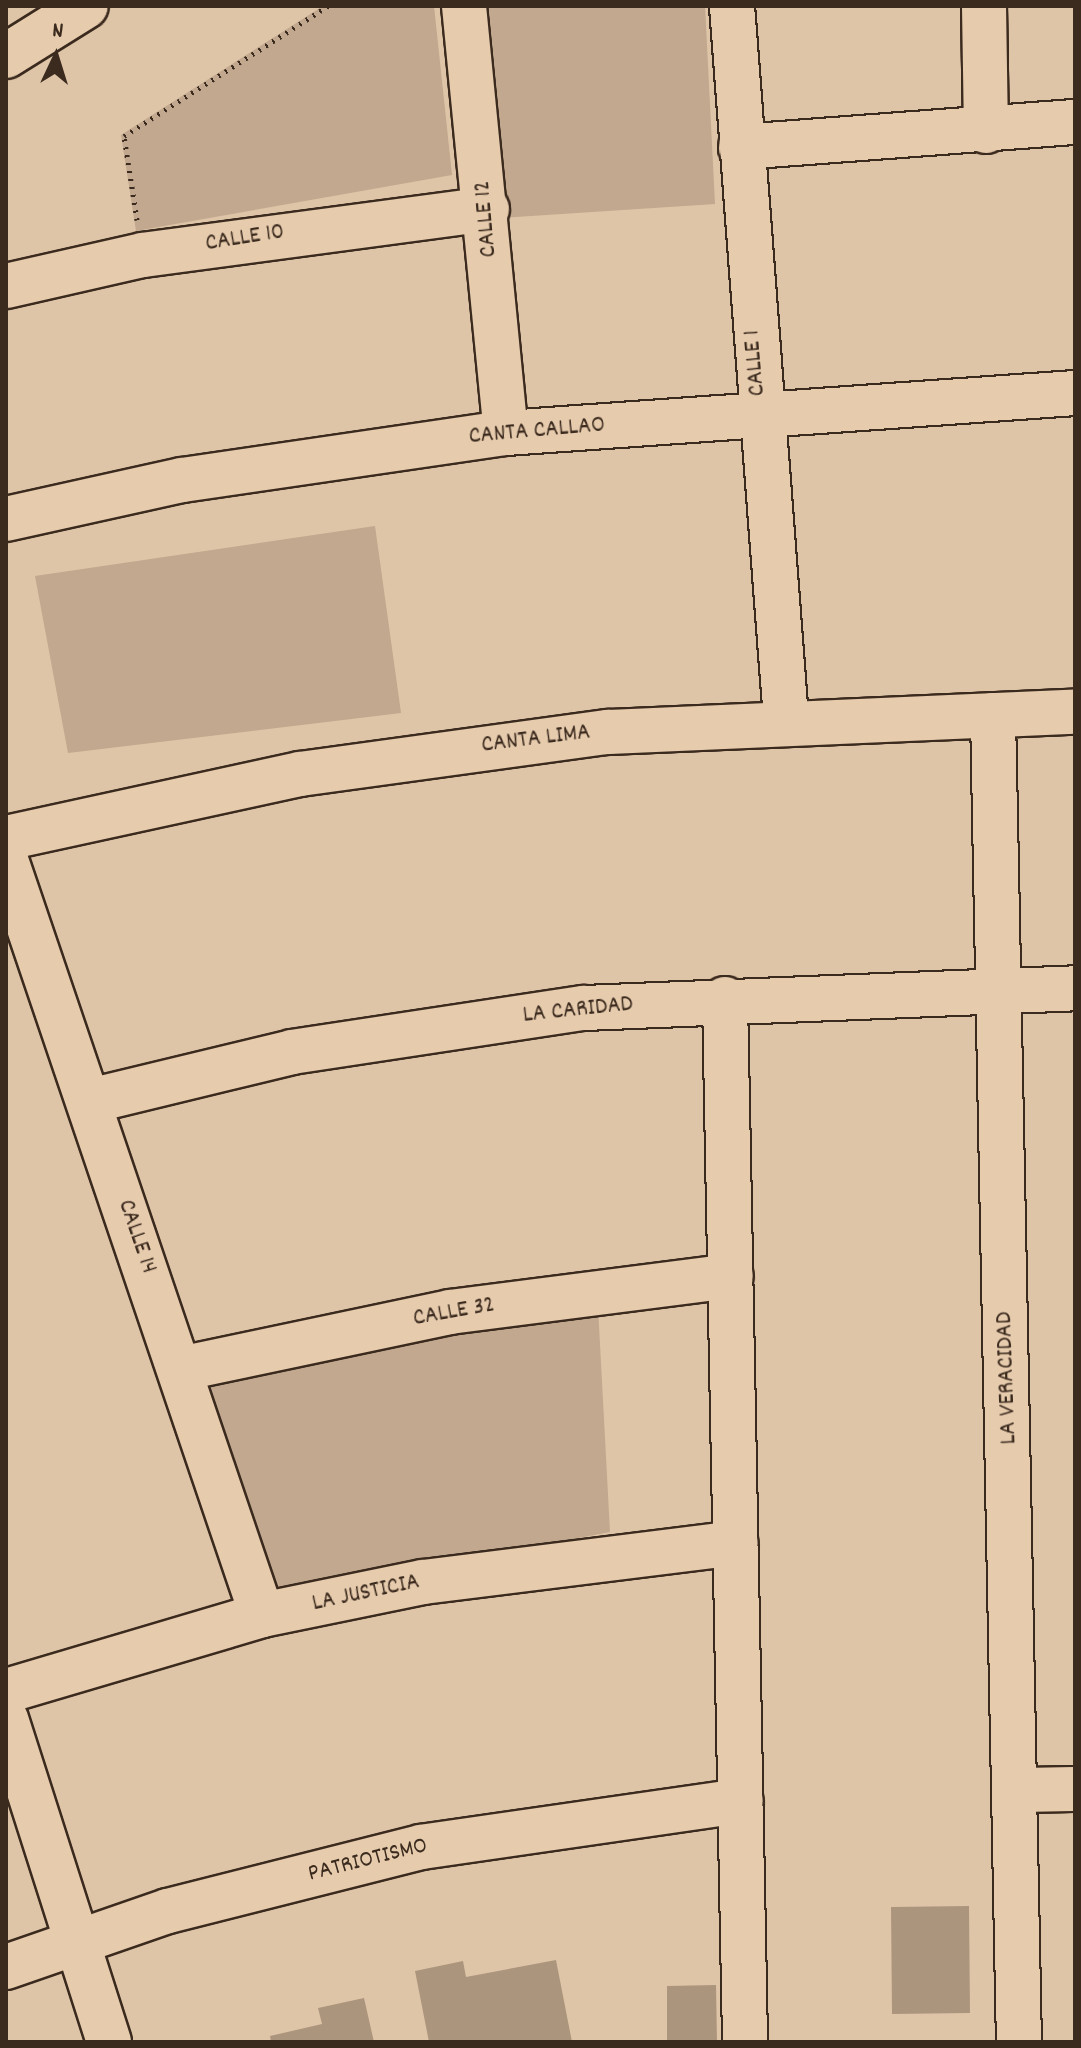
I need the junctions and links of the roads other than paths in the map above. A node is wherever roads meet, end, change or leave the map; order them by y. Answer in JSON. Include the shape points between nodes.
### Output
{"nodes":[{"id":1,"x":464,"y":6,"type":"edge"},
{"id":2,"x":732,"y":6,"type":"edge"},
{"id":3,"x":984,"y":6,"type":"edge"},
{"id":4,"x":81,"y":7,"type":"edge"},
{"id":5,"x":6,"y":56,"type":"edge"},
{"id":6,"x":1075,"y":122,"type":"edge"},
{"id":7,"x":986,"y":131,"type":"junction"},
{"id":8,"x":741,"y":147,"type":"junction"},
{"id":9,"x":487,"y":209,"type":"junction"},
{"id":10,"x":6,"y":286,"type":"edge"},
{"id":11,"x":1075,"y":393,"type":"edge"},
{"id":12,"x":760,"y":415,"type":"junction"},
{"id":13,"x":506,"y":433,"type":"junction"},
{"id":14,"x":6,"y":519,"type":"edge"},
{"id":15,"x":1075,"y":712,"type":"edge"},
{"id":16,"x":993,"y":715,"type":"junction"},
{"id":17,"x":786,"y":719,"type":"junction"},
{"id":18,"x":6,"y":838,"type":"edge"},
{"id":19,"x":6,"y":860,"type":"edge"},
{"id":20,"x":1075,"y":988,"type":"edge"},
{"id":21,"x":998,"y":989,"type":"junction"},
{"id":22,"x":725,"y":999,"type":"junction"},
{"id":23,"x":90,"y":1101,"type":"junction"},
{"id":24,"x":731,"y":1276,"type":"junction"},
{"id":25,"x":180,"y":1369,"type":"junction"},
{"id":26,"x":736,"y":1543,"type":"junction"},
{"id":27,"x":262,"y":1615,"type":"junction"},
{"id":28,"x":6,"y":1691,"type":"edge"},
{"id":29,"x":6,"y":1719,"type":"edge"},
{"id":30,"x":1075,"y":1789,"type":"edge"},
{"id":31,"x":1019,"y":1790,"type":"junction"},
{"id":32,"x":741,"y":1801,"type":"junction"},
{"id":33,"x":76,"y":1941,"type":"junction"},
{"id":34,"x":6,"y":1967,"type":"edge"},
{"id":35,"x":109,"y":2042,"type":"edge"},
{"id":36,"x":745,"y":2042,"type":"edge"},
{"id":37,"x":1019,"y":2042,"type":"edge"}],
"edges":[{"from":1,"to":9,"type":"street","name":"CALLE 12"},
{"from":2,"to":8,"type":"street","name":"CALLE 1"},
{"from":3,"to":7,"type":"street"},
{"from":4,"to":5,"type":"street"},
{"from":6,"to":7,"type":"street"},
{"from":7,"to":8,"type":"street"},
{"from":8,"to":12,"type":"street","name":"CALLE 1"},
{"from":9,"to":10,"type":"street","name":"CALLE 10","via":[[143,255]]},
{"from":9,"to":13,"type":"street","name":"CALLE 12"},
{"from":11,"to":12,"type":"street","name":"CANTA CALLAO"},
{"from":12,"to":13,"type":"street","name":"CANTA CALLAO"},
{"from":12,"to":17,"type":"street","name":"CALLE 1"},
{"from":13,"to":14,"type":"street","name":"CANTA CALLAO","via":[[182,480]]},
{"from":15,"to":16,"type":"street","name":"CANTA LIMA"},
{"from":16,"to":17,"type":"street","name":"CANTA LIMA"},
{"from":16,"to":21,"type":"street","name":"LA VERACIDAD"},
{"from":17,"to":18,"type":"street","name":"CANTA LIMA","via":[[416,755],[146,804]]},
{"from":19,"to":23,"type":"street","name":"CALLE 14"},
{"from":20,"to":21,"type":"street","name":"LA CARIDAD"},
{"from":21,"to":22,"type":"street","name":"LA CARIDAD"},
{"from":21,"to":31,"type":"street","name":"LA VERACIDAD"},
{"from":22,"to":23,"type":"street","name":"LA CARIDAD","via":[[445,1026],[292,1052]]},
{"from":22,"to":24,"type":"street"},
{"from":23,"to":25,"type":"street","name":"CALLE 14"},
{"from":24,"to":25,"type":"street","name":"CALLE 32","via":[[450,1312]]},
{"from":24,"to":26,"type":"street"},
{"from":25,"to":27,"type":"street","name":"CALLE 14"},
{"from":26,"to":27,"type":"street","name":"LA JUSTICIA","via":[[579,1558]]},
{"from":26,"to":32,"type":"street"},
{"from":27,"to":28,"type":"street","name":"LA JUSTICIA"},
{"from":29,"to":33,"type":"street"},
{"from":30,"to":31,"type":"street"},
{"from":31,"to":37,"type":"street","name":"LA VERACIDAD"},
{"from":32,"to":33,"type":"street","name":"PATRIOTISMO","via":[[421,1847]]},
{"from":32,"to":36,"type":"street"},
{"from":33,"to":34,"type":"street","name":"PATRIOTISMO"},
{"from":33,"to":35,"type":"street"}]}
